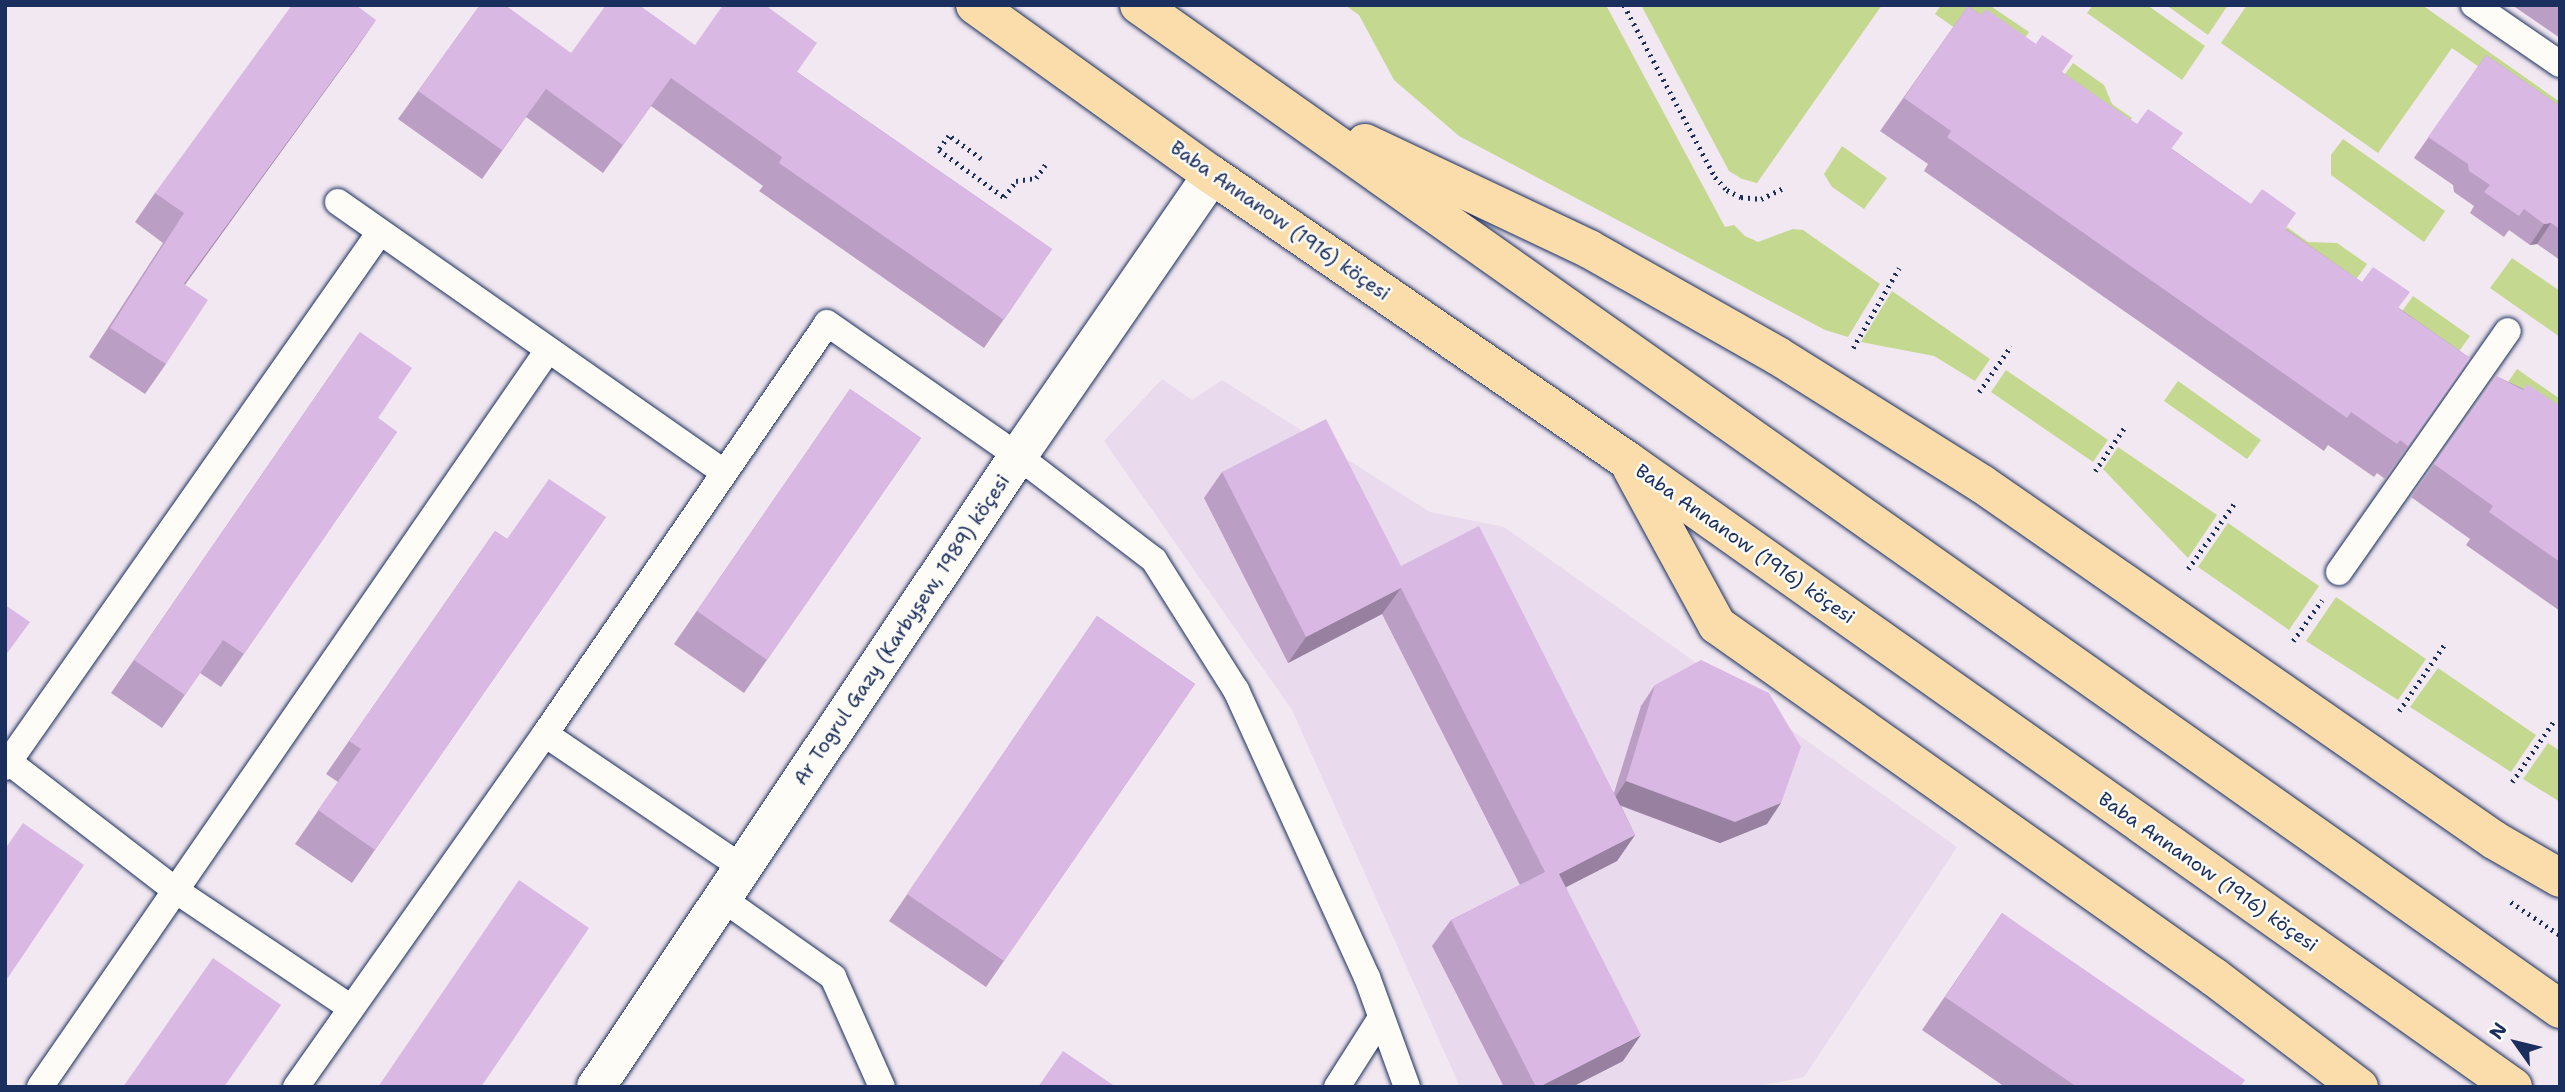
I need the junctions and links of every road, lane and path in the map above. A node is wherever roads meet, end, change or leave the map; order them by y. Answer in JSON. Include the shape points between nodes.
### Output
{"nodes":[{"id":1,"x":1139,"y":5,"type":"edge"},
{"id":2,"x":1624,"y":5,"type":"edge"},
{"id":3,"x":2473,"y":5,"type":"edge"},
{"id":4,"x":972,"y":8,"type":"edge"},
{"id":5,"x":2560,"y":64,"type":"edge"},
{"id":6,"x":1273,"y":100,"type":"junction"},
{"id":7,"x":981,"y":159,"type":"dead end"},
{"id":8,"x":1045,"y":164,"type":"dead end"},
{"id":9,"x":1212,"y":175,"type":"junction"},
{"id":10,"x":1784,"y":188,"type":"dead end"},
{"id":11,"x":338,"y":202,"type":"dead end"},
{"id":12,"x":380,"y":232,"type":"junction"},
{"id":13,"x":1899,"y":268,"type":"dead end"},
{"id":14,"x":2508,"y":331,"type":"dead end"},
{"id":15,"x":2011,"y":346,"type":"dead end"},
{"id":16,"x":1853,"y":348,"type":"dead end"},
{"id":17,"x":548,"y":349,"type":"junction"},
{"id":18,"x":1979,"y":392,"type":"dead end"},
{"id":19,"x":2126,"y":425,"type":"dead end"},
{"id":20,"x":1018,"y":456,"type":"junction"},
{"id":21,"x":1628,"y":461,"type":"junction"},
{"id":22,"x":2095,"y":471,"type":"dead end"},
{"id":23,"x":723,"y":472,"type":"junction"},
{"id":24,"x":2236,"y":501,"type":"dead end"},
{"id":25,"x":2188,"y":569,"type":"dead end"},
{"id":26,"x":2333,"y":582,"type":"joint"},
{"id":27,"x":2293,"y":641,"type":"dead end"},
{"id":28,"x":2444,"y":645,"type":"dead end"},
{"id":29,"x":2399,"y":711,"type":"dead end"},
{"id":30,"x":2554,"y":721,"type":"dead end"},
{"id":31,"x":545,"y":734,"type":"junction"},
{"id":32,"x":6,"y":762,"type":"edge"},
{"id":33,"x":2512,"y":782,"type":"dead end"},
{"id":34,"x":743,"y":868,"type":"junction"},
{"id":35,"x":2560,"y":878,"type":"edge"},
{"id":36,"x":175,"y":890,"type":"junction"},
{"id":37,"x":723,"y":899,"type":"junction"},
{"id":38,"x":351,"y":1008,"type":"junction"},
{"id":39,"x":2560,"y":1009,"type":"edge"},
{"id":40,"x":1381,"y":1018,"type":"junction"},
{"id":41,"x":40,"y":1087,"type":"edge"},
{"id":42,"x":296,"y":1087,"type":"edge"},
{"id":43,"x":596,"y":1087,"type":"edge"},
{"id":44,"x":882,"y":1087,"type":"edge"},
{"id":45,"x":1337,"y":1087,"type":"edge"},
{"id":46,"x":1407,"y":1087,"type":"edge"},
{"id":47,"x":2359,"y":1087,"type":"edge"},
{"id":48,"x":2513,"y":1087,"type":"edge"}],
"edges":[{"from":1,"to":6,"type":"main road"},
{"from":2,"to":10,"type":"path","via":[[1715,177],[1741,197],[1761,199]]},
{"from":3,"to":5,"type":"lane"},
{"from":4,"to":9,"type":"main road","name":"Baba Annanow (1916) köçesi"},
{"from":6,"to":35,"type":"main road","via":[[1589,249],[1779,356],[1982,484],[2494,840]]},
{"from":6,"to":39,"type":"main road"},
{"from":7,"to":8,"type":"path","via":[[949,136],[939,150],[1004,197],[1016,181],[1036,178]]},
{"from":9,"to":20,"type":"street","name":"Ar Togrul Gazy (Karbyşew, 1989) köçesi"},
{"from":9,"to":21,"type":"main road","name":"Baba Annanow (1916) köçesi"},
{"from":11,"to":12,"type":"lane"},
{"from":12,"to":17,"type":"lane"},
{"from":12,"to":32,"type":"lane"},
{"from":13,"to":16,"type":"path"},
{"from":14,"to":26,"type":"lane"},
{"from":15,"to":18,"type":"path"},
{"from":17,"to":23,"type":"lane"},
{"from":17,"to":36,"type":"lane"},
{"from":19,"to":22,"type":"path"},
{"from":20,"to":23,"type":"lane","via":[[827,323]]},
{"from":20,"to":34,"type":"street","name":"Ar Togrul Gazy (Karbyşew, 1989) köçesi"},
{"from":20,"to":40,"type":"lane","via":[[1154,560],[1236,690]]},
{"from":21,"to":47,"type":"main road","via":[[1717,625],[2214,977]]},
{"from":21,"to":48,"type":"main road","name":"Baba Annanow (1916) köçesi"},
{"from":23,"to":31,"type":"lane"},
{"from":24,"to":25,"type":"path"},
{"from":26,"to":27,"type":"path"},
{"from":28,"to":29,"type":"path"},
{"from":30,"to":33,"type":"path"},
{"from":31,"to":34,"type":"lane"},
{"from":31,"to":38,"type":"lane"},
{"from":32,"to":36,"type":"lane"},
{"from":34,"to":37,"type":"street","name":"Ar Togrul Gazy (Karbyşew, 1989) köçesi"},
{"from":36,"to":38,"type":"lane"},
{"from":36,"to":41,"type":"lane"},
{"from":37,"to":43,"type":"street","name":"Ar Togrul Gazy (Karbyşew, 1989) köçesi"},
{"from":37,"to":44,"type":"lane","via":[[833,977]]},
{"from":38,"to":42,"type":"lane"},
{"from":40,"to":45,"type":"lane"},
{"from":40,"to":46,"type":"lane"}]}
